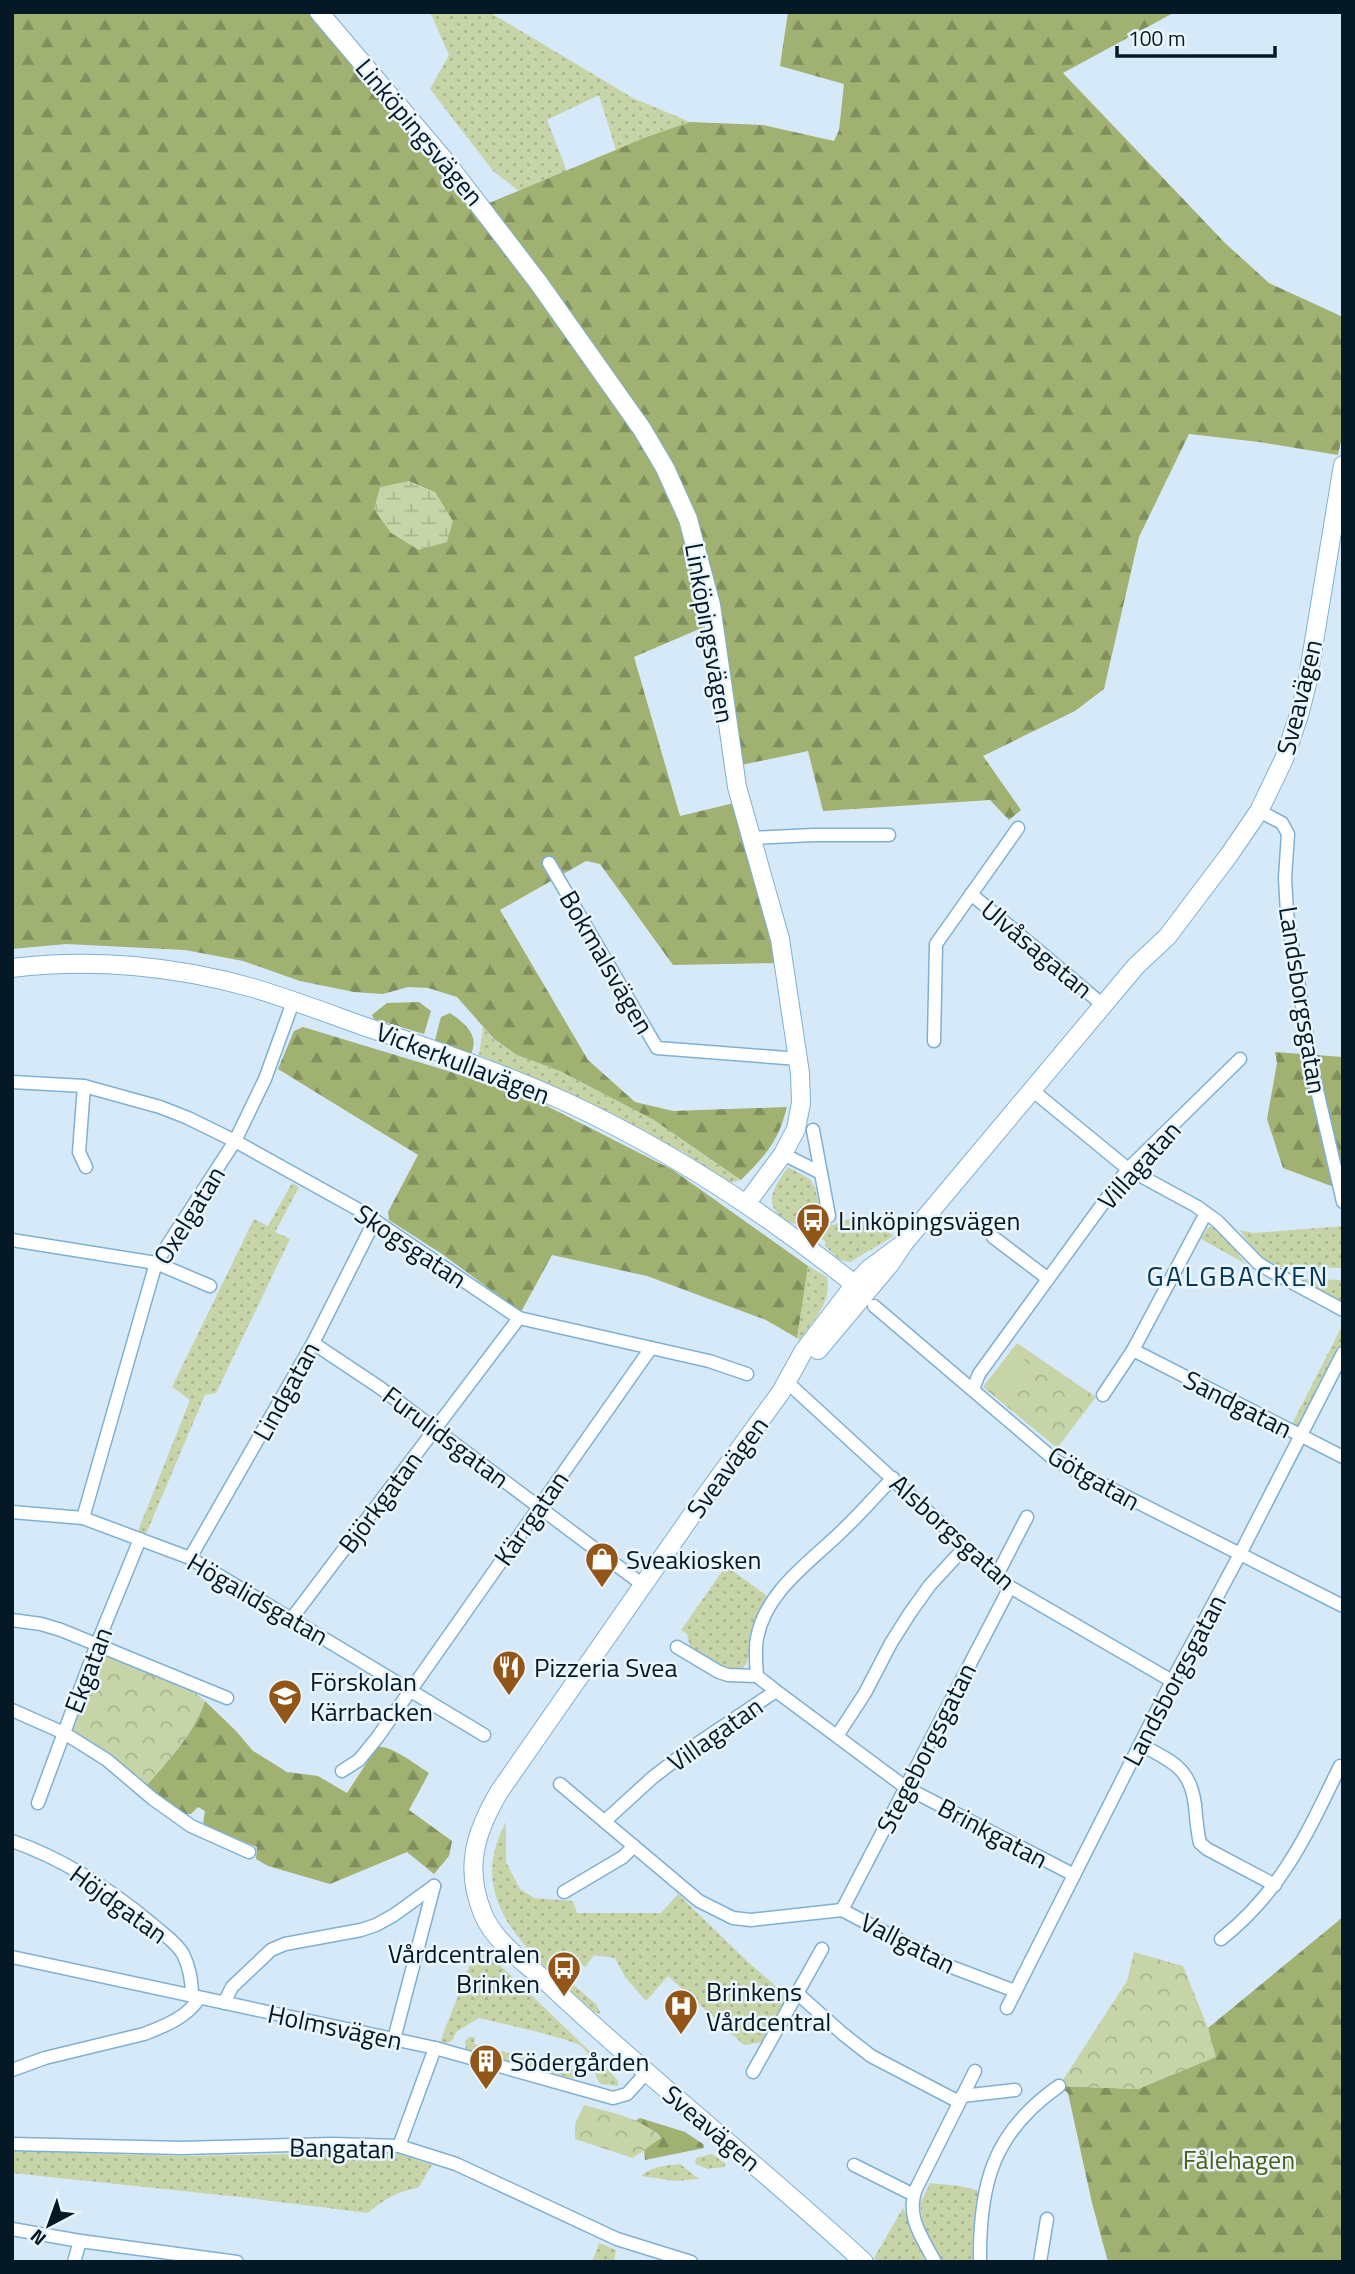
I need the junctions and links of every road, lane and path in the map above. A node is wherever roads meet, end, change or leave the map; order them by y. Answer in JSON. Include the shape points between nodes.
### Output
{"nodes":[{"id":1,"x":319,"y":12,"type":"edge"},
{"id":2,"x":1343,"y":465,"type":"edge"},
{"id":3,"x":1259,"y":811,"type":"junction"},
{"id":4,"x":1018,"y":828,"type":"dead end"},
{"id":5,"x":889,"y":835,"type":"dead end"},
{"id":6,"x":751,"y":838,"type":"junction"},
{"id":7,"x":549,"y":863,"type":"dead end"},
{"id":8,"x":971,"y":894,"type":"junction"},
{"id":9,"x":12,"y":968,"type":"edge"},
{"id":10,"x":293,"y":1002,"type":"junction"},
{"id":11,"x":1103,"y":1005,"type":"junction"},
{"id":12,"x":934,"y":1041,"type":"dead end"},
{"id":13,"x":799,"y":1059,"type":"junction"},
{"id":14,"x":1240,"y":1059,"type":"dead end"},
{"id":15,"x":12,"y":1082,"type":"edge"},
{"id":16,"x":84,"y":1086,"type":"junction"},
{"id":17,"x":1032,"y":1090,"type":"junction"},
{"id":18,"x":813,"y":1130,"type":"dead end"},
{"id":19,"x":235,"y":1141,"type":"junction"},
{"id":20,"x":783,"y":1154,"type":"junction"},
{"id":21,"x":86,"y":1167,"type":"dead end"},
{"id":22,"x":1128,"y":1169,"type":"junction"},
{"id":23,"x":821,"y":1173,"type":"junction"},
{"id":24,"x":1343,"y":1202,"type":"edge"},
{"id":25,"x":746,"y":1204,"type":"junction"},
{"id":26,"x":1206,"y":1213,"type":"junction"},
{"id":27,"x":829,"y":1216,"type":"dead end"},
{"id":28,"x":375,"y":1220,"type":"junction"},
{"id":29,"x":993,"y":1237,"type":"dead end"},
{"id":30,"x":12,"y":1240,"type":"edge"},
{"id":31,"x":156,"y":1263,"type":"junction"},
{"id":32,"x":1047,"y":1278,"type":"junction"},
{"id":33,"x":210,"y":1286,"type":"dead end"},
{"id":34,"x":865,"y":1294,"type":"junction"},
{"id":35,"x":1343,"y":1310,"type":"edge"},
{"id":36,"x":519,"y":1318,"type":"junction"},
{"id":37,"x":313,"y":1343,"type":"junction"},
{"id":38,"x":652,"y":1348,"type":"junction"},
{"id":39,"x":1133,"y":1350,"type":"junction"},
{"id":40,"x":1343,"y":1353,"type":"edge"},
{"id":41,"x":747,"y":1374,"type":"dead end"},
{"id":42,"x":787,"y":1382,"type":"junction"},
{"id":43,"x":973,"y":1389,"type":"junction"},
{"id":44,"x":1103,"y":1395,"type":"dead end"},
{"id":45,"x":435,"y":1429,"type":"junction"},
{"id":46,"x":1301,"y":1436,"type":"junction"},
{"id":47,"x":1343,"y":1458,"type":"edge"},
{"id":48,"x":892,"y":1478,"type":"junction"},
{"id":49,"x":539,"y":1507,"type":"junction"},
{"id":50,"x":12,"y":1512,"type":"edge"},
{"id":51,"x":1027,"y":1517,"type":"dead end"},
{"id":52,"x":83,"y":1518,"type":"junction"},
{"id":53,"x":140,"y":1539,"type":"junction"},
{"id":54,"x":966,"y":1546,"type":"junction"},
{"id":55,"x":1240,"y":1554,"type":"junction"},
{"id":56,"x":190,"y":1558,"type":"junction"},
{"id":57,"x":998,"y":1575,"type":"junction"},
{"id":58,"x":643,"y":1586,"type":"junction"},
{"id":59,"x":1010,"y":1587,"type":"junction"},
{"id":60,"x":1343,"y":1606,"type":"edge"},
{"id":61,"x":292,"y":1618,"type":"junction"},
{"id":62,"x":12,"y":1620,"type":"edge"},
{"id":63,"x":97,"y":1644,"type":"junction"},
{"id":64,"x":677,"y":1647,"type":"dead end"},
{"id":65,"x":757,"y":1676,"type":"junction"},
{"id":66,"x":1172,"y":1681,"type":"junction"},
{"id":67,"x":410,"y":1689,"type":"junction"},
{"id":68,"x":776,"y":1691,"type":"junction"},
{"id":69,"x":227,"y":1698,"type":"dead end"},
{"id":70,"x":12,"y":1710,"type":"edge"},
{"id":71,"x":64,"y":1733,"type":"junction"},
{"id":72,"x":484,"y":1735,"type":"dead end"},
{"id":73,"x":837,"y":1736,"type":"junction"},
{"id":74,"x":1140,"y":1744,"type":"junction"},
{"id":75,"x":1340,"y":1766,"type":"dead end"},
{"id":76,"x":342,"y":1770,"type":"dead end"},
{"id":77,"x":561,"y":1784,"type":"dead end"},
{"id":78,"x":905,"y":1787,"type":"junction"},
{"id":79,"x":38,"y":1803,"type":"dead end"},
{"id":80,"x":605,"y":1821,"type":"junction"},
{"id":81,"x":12,"y":1841,"type":"edge"},
{"id":82,"x":634,"y":1846,"type":"junction"},
{"id":83,"x":250,"y":1852,"type":"dead end"},
{"id":84,"x":1074,"y":1875,"type":"junction"},
{"id":85,"x":1275,"y":1885,"type":"junction"},
{"id":86,"x":564,"y":1892,"type":"dead end"},
{"id":87,"x":842,"y":1910,"type":"junction"},
{"id":88,"x":1221,"y":1939,"type":"dead end"},
{"id":89,"x":822,"y":1949,"type":"dead end"},
{"id":90,"x":12,"y":1957,"type":"edge"},
{"id":91,"x":1015,"y":1992,"type":"junction"},
{"id":92,"x":798,"y":1994,"type":"junction"},
{"id":93,"x":195,"y":1997,"type":"junction"},
{"id":94,"x":224,"y":2003,"type":"junction"},
{"id":95,"x":1007,"y":2008,"type":"dead end"},
{"id":96,"x":394,"y":2039,"type":"junction"},
{"id":97,"x":435,"y":2048,"type":"junction"},
{"id":98,"x":12,"y":2070,"type":"edge"},
{"id":99,"x":975,"y":2071,"type":"dead end"},
{"id":100,"x":753,"y":2072,"type":"dead end"},
{"id":101,"x":646,"y":2073,"type":"junction"},
{"id":102,"x":1059,"y":2085,"type":"dead end"},
{"id":103,"x":1015,"y":2090,"type":"dead end"},
{"id":104,"x":961,"y":2099,"type":"junction"},
{"id":105,"x":12,"y":2144,"type":"edge"},
{"id":106,"x":399,"y":2146,"type":"junction"},
{"id":107,"x":854,"y":2165,"type":"dead end"},
{"id":108,"x":914,"y":2195,"type":"junction"},
{"id":109,"x":1047,"y":2219,"type":"dead end"},
{"id":110,"x":12,"y":2229,"type":"edge"},
{"id":111,"x":80,"y":2241,"type":"junction"},
{"id":112,"x":74,"y":2262,"type":"edge"},
{"id":113,"x":237,"y":2262,"type":"edge"},
{"id":114,"x":691,"y":2262,"type":"edge"},
{"id":115,"x":864,"y":2262,"type":"edge"},
{"id":116,"x":935,"y":2262,"type":"edge"},
{"id":117,"x":980,"y":2262,"type":"edge"},
{"id":118,"x":1040,"y":2262,"type":"edge"}],
"edges":[{"from":1,"to":6,"type":"main road","name":"Linköpingsvägen","via":[[482,206],[609,380],[665,468],[688,519],[705,577],[737,787]]},
{"from":2,"to":3,"type":"main road","name":"Sveavägen","via":[[1304,694],[1284,759]]},
{"from":3,"to":11,"type":"main road","name":"Sveavägen","via":[[1167,937]]},
{"from":3,"to":24,"type":"street","name":"Landsborgsgatan","via":[[1282,823],[1288,834],[1287,913],[1312,1073]]},
{"from":4,"to":8,"type":"street"},
{"from":5,"to":6,"type":"street"},
{"from":6,"to":13,"type":"main road","name":"Linköpingsvägen","via":[[780,939]]},
{"from":7,"to":13,"type":"street","name":"Bokmalsvägen","via":[[657,1048]]},
{"from":8,"to":11,"type":"street","name":"Ulvåsagatan"},
{"from":8,"to":12,"type":"street","via":[[936,944]]},
{"from":9,"to":10,"type":"main road","name":"Vickerkullavägen","via":[[129,965],[253,988]]},
{"from":10,"to":19,"type":"street","name":"Oxelgatan","via":[[265,1079]]},
{"from":10,"to":25,"type":"main road","name":"Vickerkullavägen","via":[[479,1066],[566,1102],[655,1147]]},
{"from":11,"to":17,"type":"main road","name":"Sveavägen"},
{"from":13,"to":20,"type":"main road","name":"Linköpingsvägen","via":[[800,1113]]},
{"from":14,"to":22,"type":"street","name":"Villagatan"},
{"from":15,"to":16,"type":"street","name":"Skogsgatan"},
{"from":16,"to":19,"type":"street","name":"Skogsgatan","via":[[160,1107]]},
{"from":16,"to":21,"type":"street","via":[[79,1152]]},
{"from":17,"to":22,"type":"street"},
{"from":17,"to":34,"type":"main road","name":"Sveavägen","via":[[904,1243],[869,1269]]},
{"from":18,"to":23,"type":"street"},
{"from":19,"to":28,"type":"street","name":"Skogsgatan"},
{"from":19,"to":31,"type":"street","name":"Oxelgatan"},
{"from":20,"to":23,"type":"street"},
{"from":20,"to":25,"type":"main road","name":"Linköpingsvägen"},
{"from":22,"to":26,"type":"street"},
{"from":22,"to":32,"type":"street","name":"Villagatan"},
{"from":23,"to":27,"type":"street"},
{"from":25,"to":34,"type":"main road","name":"Vickerkullavägen"},
{"from":26,"to":35,"type":"street","via":[[1258,1263]]},
{"from":26,"to":39,"type":"street"},
{"from":28,"to":36,"type":"street","name":"Skogsgatan"},
{"from":28,"to":37,"type":"street","name":"Lindgatan"},
{"from":29,"to":32,"type":"street"},
{"from":30,"to":31,"type":"street"},
{"from":31,"to":33,"type":"street"},
{"from":31,"to":52,"type":"street","name":"Oxelgatan"},
{"from":32,"to":43,"type":"street","name":"Villagatan"},
{"from":34,"to":42,"type":"main road","name":"Sveavägen","via":[[803,1352]]},
{"from":34,"to":43,"type":"street","name":"Götgatan"},
{"from":36,"to":38,"type":"street","name":"Skogsgatan"},
{"from":36,"to":45,"type":"street","name":"Björkgatan"},
{"from":37,"to":45,"type":"street","name":"Furulidsgatan"},
{"from":37,"to":56,"type":"street","name":"Lindgatan"},
{"from":38,"to":41,"type":"street","name":"Skogsgatan"},
{"from":38,"to":49,"type":"street","name":"Kärrgatan"},
{"from":39,"to":44,"type":"street"},
{"from":39,"to":46,"type":"street","name":"Sandgatan"},
{"from":40,"to":46,"type":"street","name":"Landsborgsgatan"},
{"from":42,"to":48,"type":"street","name":"Alsborgsgatan"},
{"from":42,"to":58,"type":"main road","name":"Sveavägen"},
{"from":43,"to":55,"type":"street","name":"Götgatan","via":[[1056,1461]]},
{"from":45,"to":49,"type":"street","name":"Furulidsgatan"},
{"from":45,"to":61,"type":"street","name":"Björkgatan"},
{"from":46,"to":47,"type":"street","name":"Sandgatan"},
{"from":46,"to":55,"type":"street","name":"Landsborgsgatan"},
{"from":48,"to":54,"type":"street","name":"Alsborgsgatan"},
{"from":48,"to":65,"type":"street","name":"Villagatan","via":[[800,1568],[774,1600],[757,1637]]},
{"from":49,"to":58,"type":"street","name":"Furulidsgatan"},
{"from":49,"to":67,"type":"street","name":"Kärrgatan"},
{"from":50,"to":52,"type":"street","name":"Högalidsgatan"},
{"from":51,"to":57,"type":"street"},
{"from":52,"to":53,"type":"street","name":"Högalidsgatan"},
{"from":53,"to":56,"type":"street","name":"Högalidsgatan"},
{"from":53,"to":63,"type":"street","name":"Ekgatan"},
{"from":54,"to":57,"type":"street","name":"Alsborgsgatan"},
{"from":54,"to":73,"type":"street","via":[[910,1613]]},
{"from":55,"to":60,"type":"street","name":"Götgatan"},
{"from":55,"to":66,"type":"street","name":"Landsborgsgatan"},
{"from":56,"to":61,"type":"street","name":"Högalidsgatan"},
{"from":57,"to":59,"type":"street","name":"Alsborgsgatan"},
{"from":58,"to":101,"type":"main road","name":"Sveavägen","via":[[524,1759],[488,1836],[484,1869],[491,1908],[530,1965]]},
{"from":59,"to":66,"type":"street","name":"Alsborgsgatan"},
{"from":59,"to":78,"type":"street","name":"Stegeborgsgatan"},
{"from":61,"to":67,"type":"street","name":"Högalidsgatan"},
{"from":62,"to":63,"type":"street","via":[[41,1624]]},
{"from":63,"to":69,"type":"street"},
{"from":63,"to":71,"type":"street","name":"Ekgatan"},
{"from":64,"to":65,"type":"street","via":[[719,1672]]},
{"from":65,"to":68,"type":"street","name":"Villagatan"},
{"from":66,"to":74,"type":"street","name":"Landsborgsgatan"},
{"from":67,"to":72,"type":"street","name":"Högalidsgatan"},
{"from":67,"to":76,"type":"street","name":"Kärrgatan","via":[[359,1760]]},
{"from":68,"to":73,"type":"street","name":"Brinkgatan"},
{"from":68,"to":80,"type":"street","name":"Villagatan","via":[[691,1748]]},
{"from":70,"to":71,"type":"street"},
{"from":71,"to":79,"type":"street","name":"Ekgatan"},
{"from":71,"to":83,"type":"street","via":[[107,1760],[191,1826]]},
{"from":73,"to":78,"type":"street","name":"Brinkgatan"},
{"from":74,"to":84,"type":"street","name":"Landsborgsgatan"},
{"from":74,"to":85,"type":"street","via":[[1175,1765],[1191,1781],[1200,1843]]},
{"from":75,"to":85,"type":"street","via":[[1300,1847]]},
{"from":77,"to":80,"type":"street"},
{"from":78,"to":84,"type":"street","name":"Brinkgatan"},
{"from":78,"to":87,"type":"street","name":"Stegeborgsgatan"},
{"from":80,"to":82,"type":"street"},
{"from":81,"to":93,"type":"street","name":"Höjdgatan","via":[[93,1880],[169,1938],[188,1964]]},
{"from":82,"to":86,"type":"street"},
{"from":82,"to":87,"type":"street","name":"Vallgatan","via":[[699,1901],[733,1918]]},
{"from":84,"to":91,"type":"street","name":"Landsborgsgatan"},
{"from":85,"to":88,"type":"street"},
{"from":87,"to":91,"type":"street","name":"Vallgatan","via":[[949,1966]]},
{"from":89,"to":92,"type":"street"},
{"from":90,"to":93,"type":"street","name":"Holmsvägen"},
{"from":91,"to":95,"type":"street","name":"Landsborgsgatan"},
{"from":92,"to":100,"type":"street"},
{"from":92,"to":104,"type":"street","via":[[871,2056]]},
{"from":93,"to":94,"type":"street","name":"Holmsvägen"},
{"from":93,"to":98,"type":"street","via":[[187,2013],[151,2032]]},
{"from":94,"to":96,"type":"street","name":"Holmsvägen"},
{"from":94,"to":96,"type":"street","via":[[232,1987],[271,1950],[376,1925],[434,1886]]},
{"from":96,"to":97,"type":"street","name":"Holmsvägen"},
{"from":97,"to":101,"type":"street","name":"Holmsvägen","via":[[613,2098],[627,2094]]},
{"from":97,"to":106,"type":"street"},
{"from":99,"to":104,"type":"street"},
{"from":101,"to":115,"type":"main road","name":"Sveavägen"},
{"from":102,"to":117,"type":"street","via":[[1030,2107],[995,2160],[986,2186]]},
{"from":103,"to":104,"type":"street"},
{"from":104,"to":108,"type":"street"},
{"from":105,"to":106,"type":"street","name":"Bangatan"},
{"from":106,"to":114,"type":"street","name":"Bangatan","via":[[456,2164],[617,2239]]},
{"from":107,"to":108,"type":"street"},
{"from":108,"to":116,"type":"street","via":[[915,2222]]},
{"from":109,"to":118,"type":"street"},
{"from":110,"to":111,"type":"street"},
{"from":111,"to":112,"type":"street"},
{"from":111,"to":113,"type":"street"}]}
